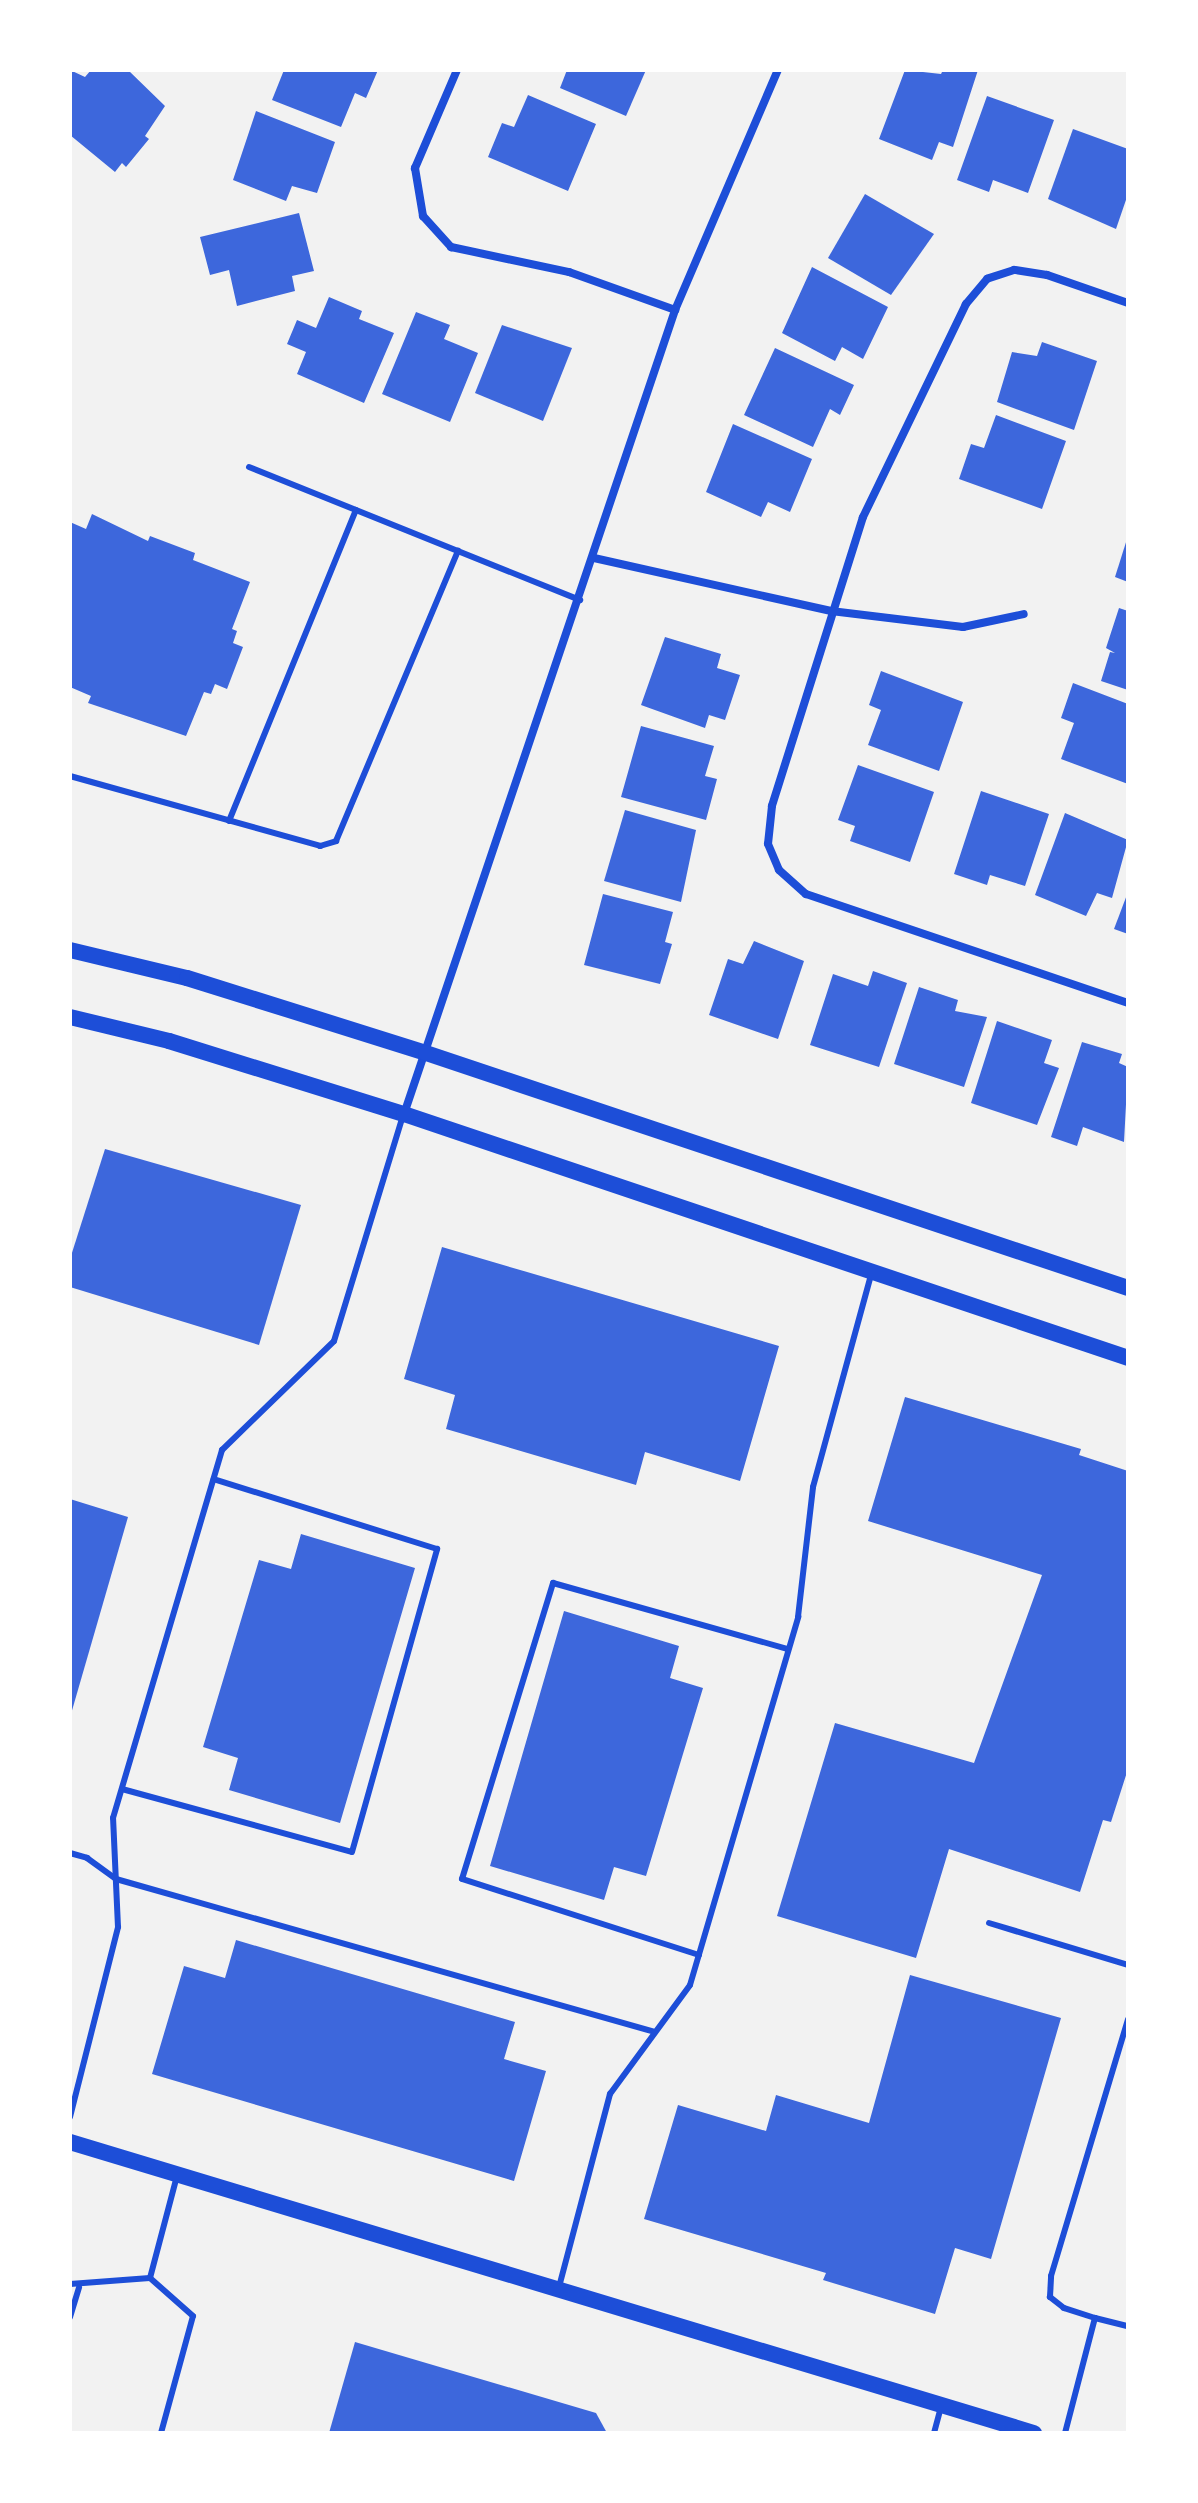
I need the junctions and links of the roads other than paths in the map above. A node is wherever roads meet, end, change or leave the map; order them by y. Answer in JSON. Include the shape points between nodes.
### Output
{"nodes":[{"id":1,"x":457,"y":70,"type":"edge"},
{"id":2,"x":778,"y":70,"type":"edge"},
{"id":3,"x":1128,"y":303,"type":"edge"},
{"id":4,"x":675,"y":310,"type":"junction"},
{"id":5,"x":249,"y":467,"type":"dead end"},
{"id":6,"x":356,"y":510,"type":"junction"},
{"id":7,"x":458,"y":551,"type":"junction"},
{"id":8,"x":594,"y":558,"type":"junction"},
{"id":9,"x":580,"y":600,"type":"junction"},
{"id":10,"x":831,"y":611,"type":"junction"},
{"id":11,"x":1024,"y":614,"type":"dead end"},
{"id":12,"x":70,"y":776,"type":"edge"},
{"id":13,"x":229,"y":821,"type":"junction"},
{"id":14,"x":70,"y":950,"type":"edge"},
{"id":15,"x":1128,"y":1003,"type":"edge"},
{"id":16,"x":70,"y":1017,"type":"edge"},
{"id":17,"x":426,"y":1053,"type":"junction"},
{"id":18,"x":404,"y":1114,"type":"junction"},
{"id":19,"x":872,"y":1272,"type":"junction"},
{"id":20,"x":1128,"y":1288,"type":"edge"},
{"id":21,"x":1128,"y":1358,"type":"edge"},
{"id":22,"x":214,"y":1479,"type":"junction"},
{"id":23,"x":788,"y":1649,"type":"junction"},
{"id":24,"x":122,"y":1789,"type":"junction"},
{"id":25,"x":70,"y":1853,"type":"edge"},
{"id":26,"x":116,"y":1879,"type":"junction"},
{"id":27,"x":989,"y":1923,"type":"dead end"},
{"id":28,"x":699,"y":1955,"type":"junction"},
{"id":29,"x":1128,"y":1965,"type":"edge"},
{"id":30,"x":1128,"y":2019,"type":"edge"},
{"id":31,"x":655,"y":2032,"type":"junction"},
{"id":32,"x":70,"y":2117,"type":"edge"},
{"id":33,"x":70,"y":2142,"type":"edge"},
{"id":34,"x":177,"y":2175,"type":"junction"},
{"id":35,"x":150,"y":2278,"type":"junction"},
{"id":36,"x":70,"y":2284,"type":"edge"},
{"id":37,"x":79,"y":2287,"type":"junction"},
{"id":38,"x":558,"y":2289,"type":"junction"},
{"id":39,"x":70,"y":2317,"type":"edge"},
{"id":40,"x":1095,"y":2318,"type":"junction"},
{"id":41,"x":1128,"y":2326,"type":"edge"},
{"id":42,"x":941,"y":2405,"type":"junction"},
{"id":43,"x":161,"y":2433,"type":"edge"},
{"id":44,"x":934,"y":2433,"type":"edge"},
{"id":45,"x":1034,"y":2433,"type":"edge"},
{"id":46,"x":1065,"y":2433,"type":"edge"}],
"edges":[{"from":1,"to":4,"type":"street","via":[[415,168],[423,216],[451,247],[569,272]]},
{"from":2,"to":4,"type":"street"},
{"from":3,"to":10,"type":"street","via":[[1047,275],[1014,270],[987,279],[966,304],[863,517]]},
{"from":4,"to":8,"type":"street"},
{"from":5,"to":6,"type":"lane"},
{"from":6,"to":7,"type":"lane"},
{"from":6,"to":13,"type":"lane"},
{"from":7,"to":9,"type":"lane"},
{"from":7,"to":13,"type":"lane","via":[[336,841],[320,846]]},
{"from":8,"to":9,"type":"street"},
{"from":8,"to":10,"type":"street"},
{"from":9,"to":17,"type":"street"},
{"from":10,"to":11,"type":"street","via":[[963,627]]},
{"from":10,"to":15,"type":"street","via":[[772,806],[768,844],[779,870],[806,894]]},
{"from":12,"to":13,"type":"lane"},
{"from":14,"to":17,"type":"main road","via":[[187,978]]},
{"from":16,"to":18,"type":"main road","via":[[169,1041]]},
{"from":17,"to":18,"type":"street"},
{"from":17,"to":20,"type":"main road"},
{"from":18,"to":19,"type":"main road"},
{"from":18,"to":22,"type":"lane","via":[[334,1341],[222,1450]]},
{"from":19,"to":21,"type":"main road"},
{"from":19,"to":23,"type":"lane","via":[[813,1487],[798,1617]]},
{"from":22,"to":24,"type":"lane"},
{"from":22,"to":24,"type":"lane","via":[[437,1549],[352,1852]]},
{"from":23,"to":28,"type":"lane"},
{"from":23,"to":28,"type":"lane","via":[[553,1583],[462,1879]]},
{"from":24,"to":26,"type":"lane","via":[[113,1818]]},
{"from":25,"to":26,"type":"lane","via":[[87,1858]]},
{"from":26,"to":31,"type":"lane"},
{"from":26,"to":32,"type":"lane","via":[[118,1927]]},
{"from":27,"to":29,"type":"lane"},
{"from":28,"to":31,"type":"lane","via":[[690,1985]]},
{"from":30,"to":40,"type":"lane","via":[[1051,2276],[1050,2297],[1064,2308]]},
{"from":31,"to":38,"type":"lane","via":[[610,2094]]},
{"from":33,"to":34,"type":"main road"},
{"from":34,"to":35,"type":"lane"},
{"from":34,"to":38,"type":"main road"},
{"from":35,"to":37,"type":"lane"},
{"from":35,"to":43,"type":"lane","via":[[193,2316]]},
{"from":36,"to":37,"type":"lane"},
{"from":37,"to":39,"type":"lane"},
{"from":38,"to":42,"type":"main road"},
{"from":40,"to":41,"type":"lane"},
{"from":40,"to":46,"type":"lane"},
{"from":42,"to":44,"type":"lane"},
{"from":42,"to":45,"type":"main road"}]}
